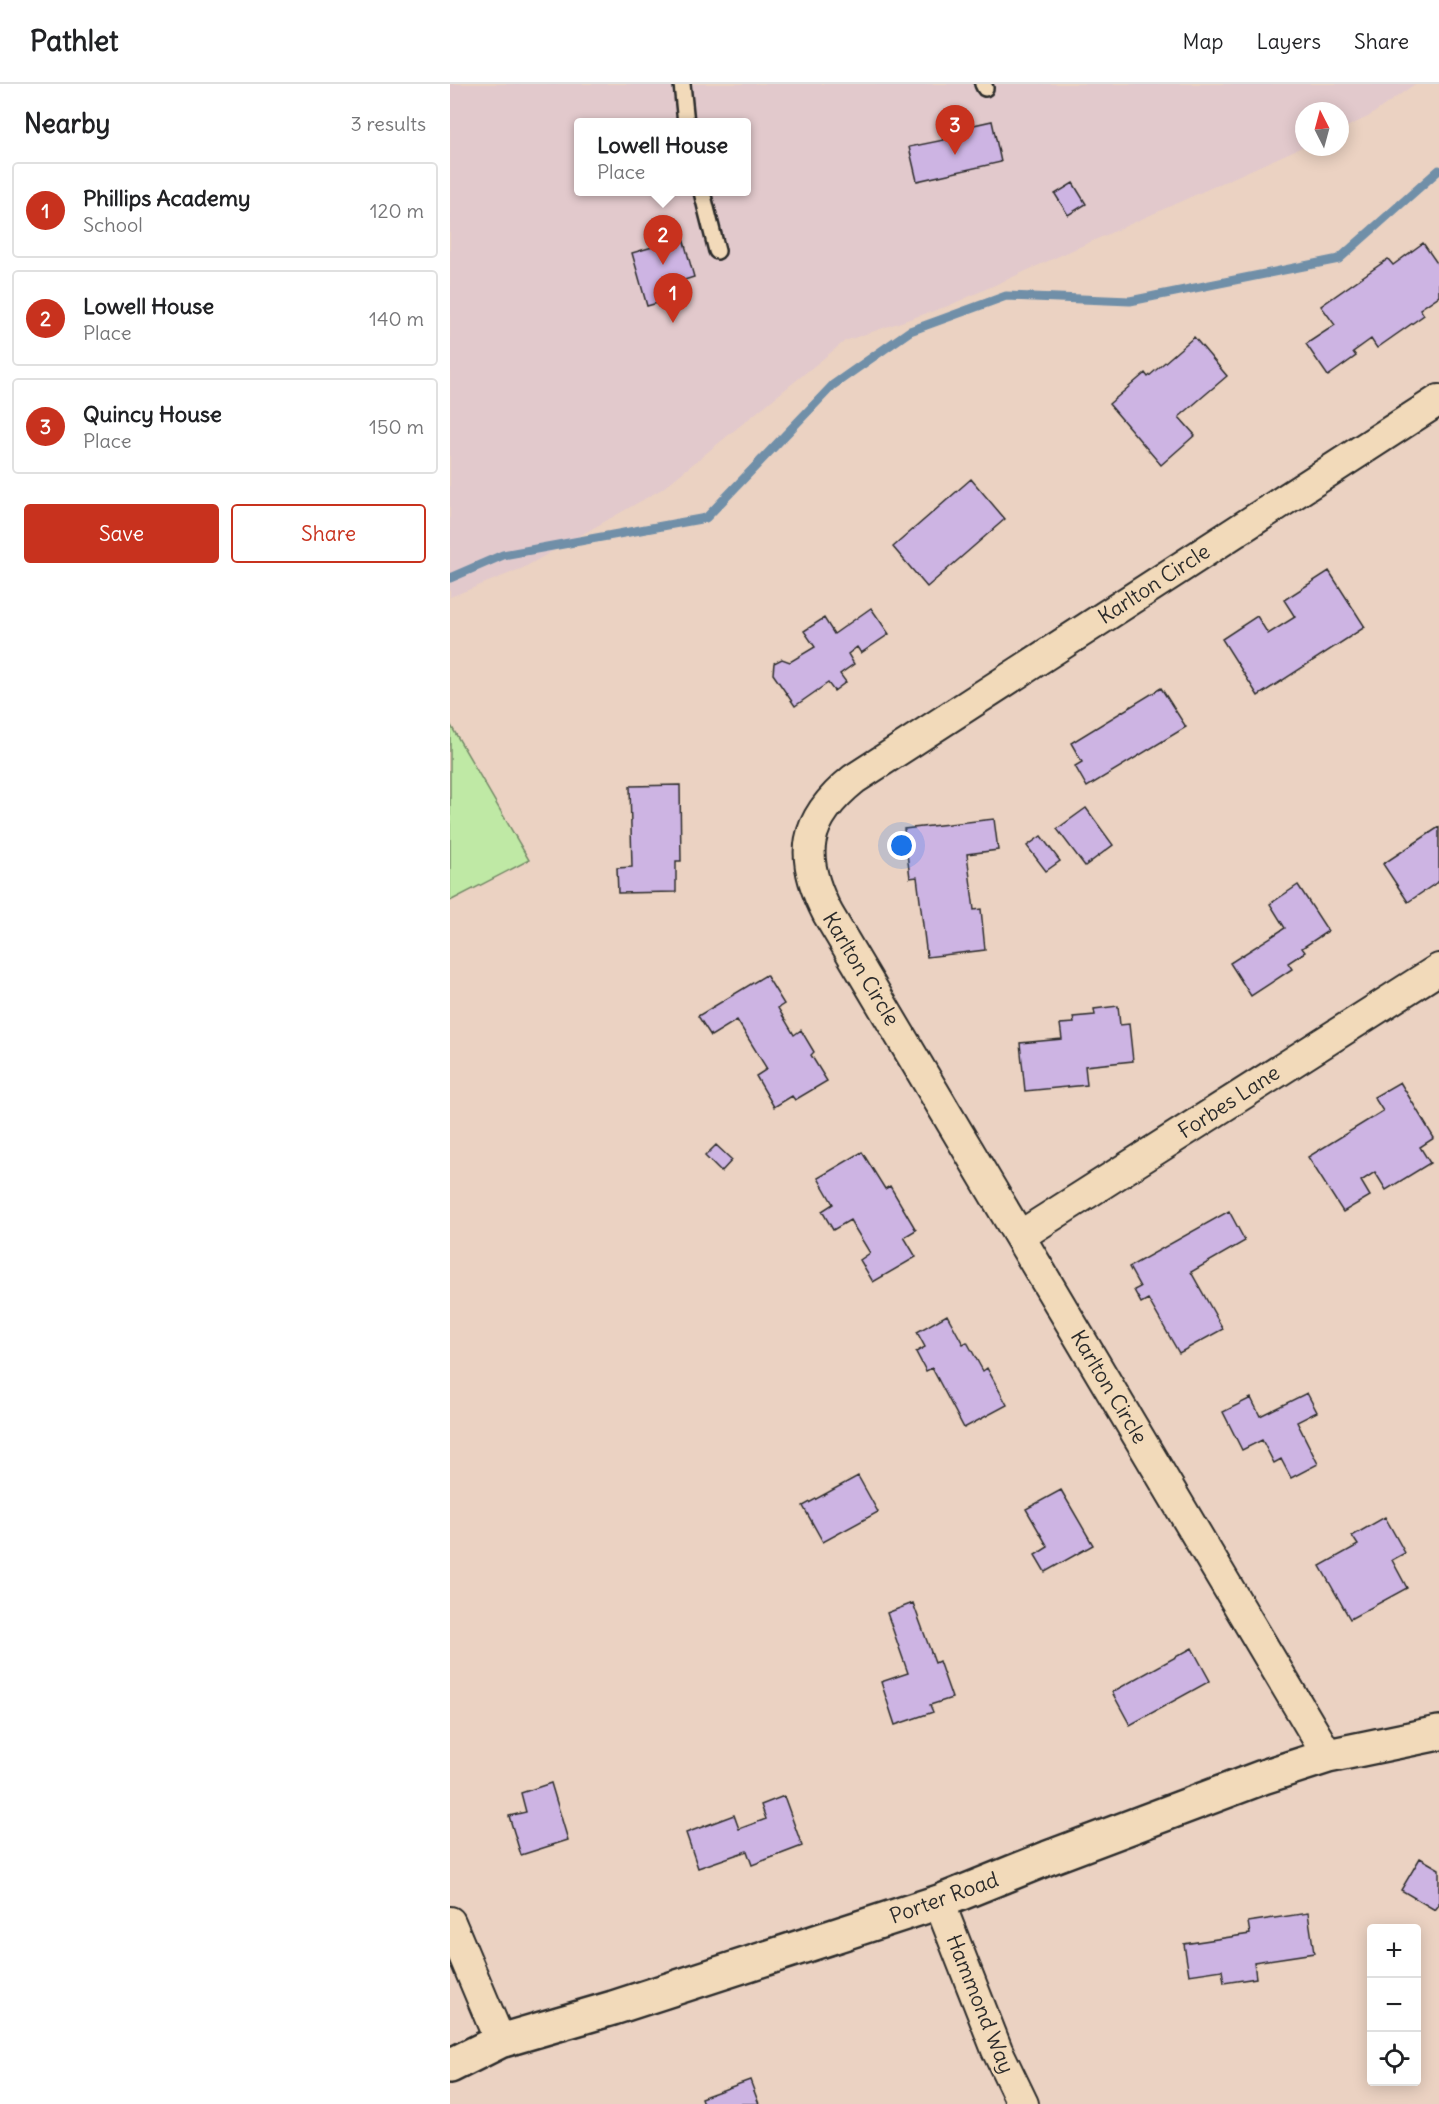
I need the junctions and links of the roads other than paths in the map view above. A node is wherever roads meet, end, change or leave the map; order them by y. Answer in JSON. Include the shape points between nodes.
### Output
{"nodes":[{"id":1,"x":682,"y":84,"type":"edge"},
{"id":2,"x":685,"y":118,"type":"edge"},
{"id":3,"x":703,"y":196,"type":"edge"},
{"id":4,"x":717,"y":251,"type":"dead end"},
{"id":5,"x":1439,"y":400,"type":"edge"},
{"id":6,"x":1439,"y":969,"type":"edge"},
{"id":7,"x":1020,"y":1236,"type":"junction"},
{"id":8,"x":1439,"y":1734,"type":"edge"},
{"id":9,"x":1328,"y":1756,"type":"junction"},
{"id":10,"x":939,"y":1902,"type":"junction"},
{"id":11,"x":450,"y":1922,"type":"edge"},
{"id":12,"x":500,"y":2041,"type":"junction"},
{"id":13,"x":450,"y":2066,"type":"edge"},
{"id":14,"x":1023,"y":2104,"type":"edge"}],
"edges":[{"from":1,"to":2,"type":"lane"},
{"from":3,"to":4,"type":"lane"},
{"from":5,"to":7,"type":"street","name":"Karlton Circle","via":[[862,774],[838,792],[816,821],[810,859],[819,897]]},
{"from":6,"to":7,"type":"street","name":"Forbes Lane"},
{"from":7,"to":9,"type":"street","name":"Karlton Circle"},
{"from":8,"to":9,"type":"street","name":"Porter Road"},
{"from":9,"to":10,"type":"street","name":"Porter Road","via":[[1242,1785]]},
{"from":10,"to":12,"type":"street","name":"Porter Road"},
{"from":10,"to":14,"type":"street","name":"Hammond Way","via":[[997,2050]]},
{"from":11,"to":12,"type":"street"},
{"from":12,"to":13,"type":"street","name":"Porter Road"}]}
